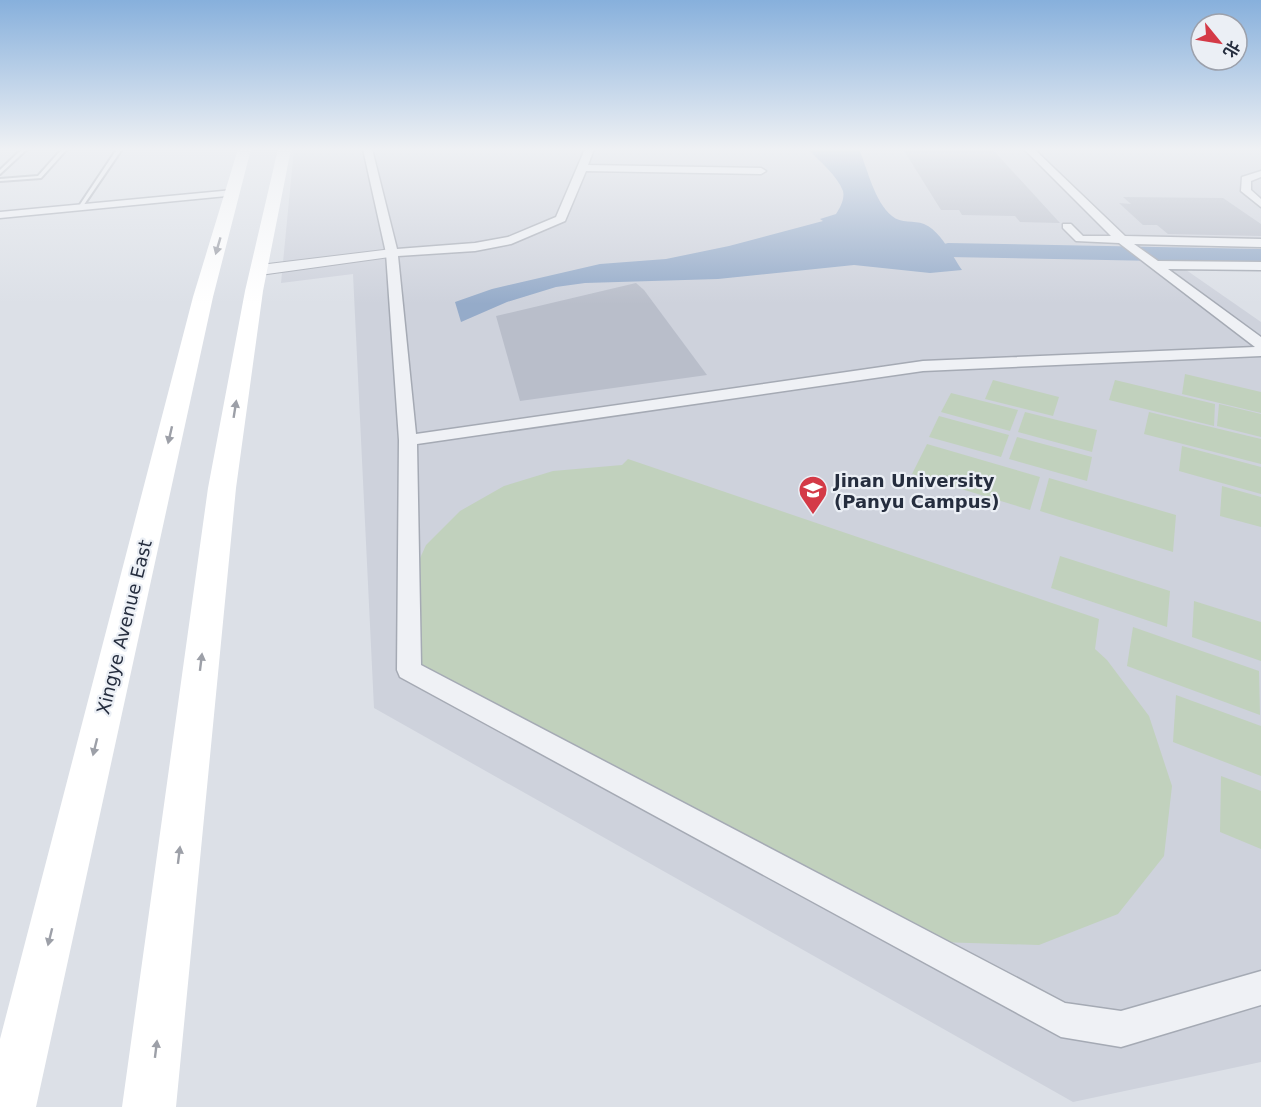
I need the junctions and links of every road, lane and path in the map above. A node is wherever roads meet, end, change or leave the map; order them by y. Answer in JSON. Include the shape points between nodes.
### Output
{"nodes":[{"id":1,"x":84,"y":201,"type":"edge"},
{"id":2,"x":160,"y":201,"type":"edge"},
{"id":3,"x":231,"y":201,"type":"edge"},
{"id":4,"x":274,"y":201,"type":"edge"},
{"id":5,"x":380,"y":201,"type":"edge"},
{"id":6,"x":569,"y":201,"type":"edge"},
{"id":7,"x":1082,"y":201,"type":"edge"},
{"id":8,"x":79,"y":208,"type":"junction"},
{"id":9,"x":0,"y":215,"type":"edge"},
{"id":10,"x":1067,"y":226,"type":"dead end"},
{"id":11,"x":1126,"y":243,"type":"junction"},
{"id":12,"x":1261,"y":243,"type":"edge"},
{"id":13,"x":392,"y":253,"type":"junction"},
{"id":14,"x":1155,"y":265,"type":"junction"},
{"id":15,"x":1261,"y":266,"type":"edge"},
{"id":16,"x":260,"y":270,"type":"junction"},
{"id":17,"x":1261,"y":344,"type":"edge"},
{"id":18,"x":1261,"y":351,"type":"edge"},
{"id":19,"x":408,"y":440,"type":"junction"},
{"id":20,"x":1261,"y":988,"type":"edge"},
{"id":21,"x":9,"y":1107,"type":"edge"},
{"id":22,"x":149,"y":1107,"type":"edge"}],
"edges":[{"from":1,"to":8,"type":"lane"},
{"from":2,"to":8,"type":"street"},
{"from":3,"to":21,"type":"main road","name":"Xingye Avenue East","one_way":true,"via":[[203,297]]},
{"from":4,"to":16,"type":"main road"},
{"from":5,"to":13,"type":"street"},
{"from":6,"to":13,"type":"street","via":[[561,219],[511,240],[475,247]]},
{"from":7,"to":11,"type":"street"},
{"from":8,"to":9,"type":"street"},
{"from":10,"to":11,"type":"street","via":[[1080,239]]},
{"from":11,"to":12,"type":"street"},
{"from":11,"to":14,"type":"street"},
{"from":13,"to":16,"type":"street"},
{"from":13,"to":19,"type":"street"},
{"from":14,"to":15,"type":"street"},
{"from":14,"to":17,"type":"street"},
{"from":22,"to":16,"type":"main road","one_way":true,"via":[[222,488]]},
{"from":18,"to":19,"type":"street","via":[[922,366]]},
{"from":19,"to":20,"type":"street","via":[[409,670],[1061,1020],[1120,1029]]}]}
